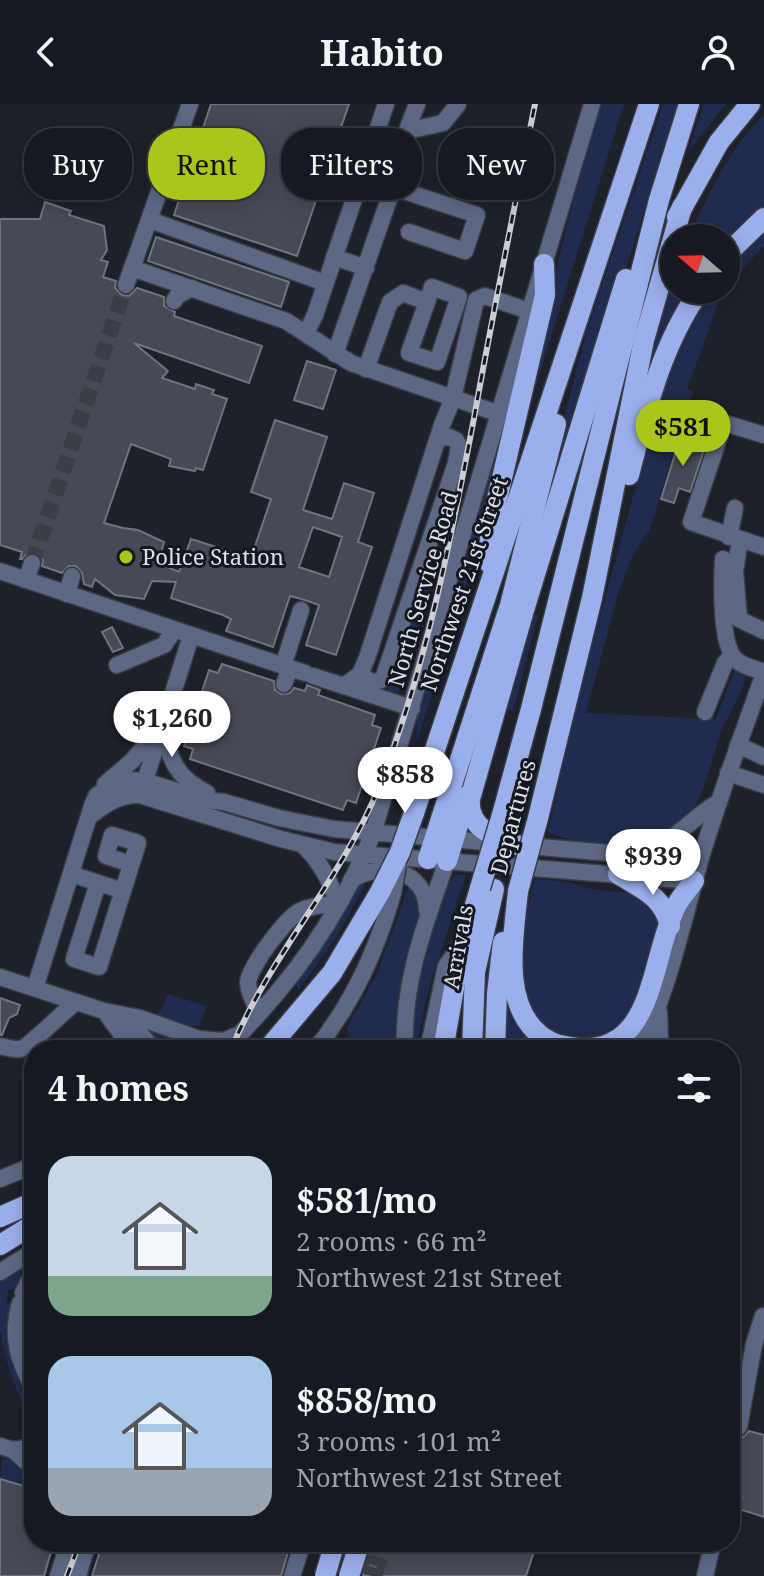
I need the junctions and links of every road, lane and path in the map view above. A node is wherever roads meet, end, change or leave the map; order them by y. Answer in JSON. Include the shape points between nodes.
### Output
{"nodes":[{"id":1,"x":190,"y":104,"type":"edge"},
{"id":2,"x":386,"y":104,"type":"edge"},
{"id":3,"x":417,"y":104,"type":"edge"},
{"id":4,"x":458,"y":104,"type":"edge"},
{"id":5,"x":592,"y":104,"type":"edge"},
{"id":6,"x":649,"y":104,"type":"edge"},
{"id":7,"x":689,"y":104,"type":"edge"},
{"id":8,"x":750,"y":104,"type":"edge"},
{"id":9,"x":378,"y":128,"type":"edge"},
{"id":10,"x":408,"y":128,"type":"edge"},
{"id":11,"x":420,"y":128,"type":"edge"},
{"id":12,"x":667,"y":171,"type":"junction"},
{"id":13,"x":353,"y":200,"type":"edge"},
{"id":14,"x":386,"y":200,"type":"edge"},
{"id":15,"x":419,"y":200,"type":"edge"},
{"id":16,"x":682,"y":207,"type":"junction"},
{"id":17,"x":764,"y":218,"type":"edge"},
{"id":18,"x":150,"y":220,"type":"junction"},
{"id":19,"x":409,"y":232,"type":"dead end"},
{"id":20,"x":740,"y":241,"type":"edge"},
{"id":21,"x":334,"y":257,"type":"junction"},
{"id":22,"x":544,"y":264,"type":"junction"},
{"id":23,"x":132,"y":268,"type":"junction"},
{"id":24,"x":366,"y":268,"type":"junction"},
{"id":25,"x":640,"y":278,"type":"junction"},
{"id":26,"x":325,"y":283,"type":"junction"},
{"id":27,"x":126,"y":285,"type":"tunnel mouth"},
{"id":28,"x":192,"y":288,"type":"junction"},
{"id":29,"x":174,"y":301,"type":"dead end"},
{"id":30,"x":427,"y":302,"type":"dead end"},
{"id":31,"x":691,"y":304,"type":"edge"},
{"id":32,"x":529,"y":311,"type":"junction"},
{"id":33,"x":581,"y":311,"type":"junction"},
{"id":34,"x":306,"y":333,"type":"junction"},
{"id":35,"x":335,"y":354,"type":"junction"},
{"id":36,"x":366,"y":369,"type":"junction"},
{"id":37,"x":453,"y":398,"type":"junction"},
{"id":38,"x":497,"y":413,"type":"junction"},
{"id":39,"x":764,"y":435,"type":"edge"},
{"id":40,"x":438,"y":439,"type":"junction"},
{"id":41,"x":456,"y":440,"type":"junction"},
{"id":42,"x":735,"y":508,"type":"dead end"},
{"id":43,"x":734,"y":538,"type":"junction"},
{"id":44,"x":764,"y":547,"type":"edge"},
{"id":45,"x":723,"y":559,"type":"dead end"},
{"id":46,"x":32,"y":563,"type":"tunnel mouth"},
{"id":47,"x":0,"y":571,"type":"edge"},
{"id":48,"x":72,"y":576,"type":"dead end"},
{"id":49,"x":26,"y":580,"type":"junction"},
{"id":50,"x":486,"y":591,"type":"junction"},
{"id":51,"x":67,"y":594,"type":"junction"},
{"id":52,"x":592,"y":598,"type":"junction"},
{"id":53,"x":301,"y":610,"type":"dead end"},
{"id":54,"x":174,"y":630,"type":"junction"},
{"id":55,"x":764,"y":631,"type":"edge"},
{"id":56,"x":191,"y":636,"type":"junction"},
{"id":57,"x":732,"y":656,"type":"junction"},
{"id":58,"x":117,"y":665,"type":"dead end"},
{"id":59,"x":295,"y":673,"type":"junction"},
{"id":60,"x":764,"y":673,"type":"edge"},
{"id":61,"x":360,"y":674,"type":"junction"},
{"id":62,"x":383,"y":679,"type":"junction"},
{"id":63,"x":344,"y":686,"type":"junction"},
{"id":64,"x":377,"y":697,"type":"junction"},
{"id":65,"x":412,"y":708,"type":"junction"},
{"id":66,"x":705,"y":712,"type":"dead end"},
{"id":67,"x":162,"y":725,"type":"junction"},
{"id":68,"x":738,"y":745,"type":"junction"},
{"id":69,"x":764,"y":757,"type":"edge"},
{"id":70,"x":728,"y":773,"type":"junction"},
{"id":71,"x":473,"y":784,"type":"junction"},
{"id":72,"x":764,"y":785,"type":"edge"},
{"id":73,"x":142,"y":788,"type":"junction"},
{"id":74,"x":97,"y":795,"type":"junction"},
{"id":75,"x":224,"y":802,"type":"junction"},
{"id":76,"x":719,"y":802,"type":"junction"},
{"id":77,"x":89,"y":817,"type":"junction"},
{"id":78,"x":373,"y":833,"type":"junction"},
{"id":79,"x":444,"y":838,"type":"junction"},
{"id":80,"x":303,"y":845,"type":"junction"},
{"id":81,"x":517,"y":845,"type":"junction"},
{"id":82,"x":364,"y":856,"type":"junction"},
{"id":83,"x":437,"y":860,"type":"junction"},
{"id":84,"x":131,"y":864,"type":"dead end"},
{"id":85,"x":620,"y":864,"type":"junction"},
{"id":86,"x":71,"y":874,"type":"junction"},
{"id":87,"x":696,"y":875,"type":"junction"},
{"id":88,"x":351,"y":880,"type":"junction"},
{"id":89,"x":98,"y":883,"type":"junction"},
{"id":90,"x":487,"y":888,"type":"junction"},
{"id":91,"x":123,"y":891,"type":"junction"},
{"id":92,"x":518,"y":891,"type":"junction"},
{"id":93,"x":386,"y":892,"type":"junction"},
{"id":94,"x":338,"y":904,"type":"junction"},
{"id":95,"x":427,"y":913,"type":"junction"},
{"id":96,"x":670,"y":926,"type":"junction"},
{"id":97,"x":465,"y":939,"type":"junction"},
{"id":98,"x":0,"y":977,"type":"edge"},
{"id":99,"x":35,"y":988,"type":"junction"},
{"id":100,"x":76,"y":1002,"type":"junction"},
{"id":101,"x":658,"y":1008,"type":"junction"},
{"id":102,"x":104,"y":1011,"type":"junction"},
{"id":103,"x":259,"y":1013,"type":"junction"},
{"id":104,"x":240,"y":1034,"type":"junction"},
{"id":105,"x":34,"y":1040,"type":"edge"},
{"id":106,"x":126,"y":1040,"type":"edge"},
{"id":107,"x":146,"y":1040,"type":"edge"},
{"id":108,"x":209,"y":1040,"type":"edge"},
{"id":109,"x":226,"y":1040,"type":"edge"},
{"id":110,"x":234,"y":1040,"type":"edge"},
{"id":111,"x":275,"y":1040,"type":"edge"},
{"id":112,"x":322,"y":1040,"type":"edge"},
{"id":113,"x":405,"y":1040,"type":"edge"},
{"id":114,"x":430,"y":1040,"type":"edge"},
{"id":115,"x":445,"y":1040,"type":"edge"},
{"id":116,"x":472,"y":1040,"type":"edge"},
{"id":117,"x":496,"y":1040,"type":"edge"},
{"id":118,"x":549,"y":1040,"type":"edge"},
{"id":119,"x":615,"y":1040,"type":"edge"},
{"id":120,"x":644,"y":1040,"type":"edge"},
{"id":121,"x":659,"y":1040,"type":"edge"},
{"id":122,"x":0,"y":1046,"type":"edge"},
{"id":123,"x":24,"y":1047,"type":"edge"},
{"id":124,"x":24,"y":1169,"type":"edge"},
{"id":125,"x":0,"y":1179,"type":"edge"},
{"id":126,"x":0,"y":1202,"type":"edge"},
{"id":127,"x":24,"y":1202,"type":"edge"},
{"id":128,"x":24,"y":1206,"type":"edge"},
{"id":129,"x":0,"y":1217,"type":"edge"},
{"id":130,"x":24,"y":1230,"type":"edge"},
{"id":131,"x":0,"y":1245,"type":"edge"},
{"id":132,"x":24,"y":1257,"type":"edge"},
{"id":133,"x":0,"y":1272,"type":"edge"},
{"id":134,"x":763,"y":1316,"type":"edge"},
{"id":135,"x":24,"y":1324,"type":"edge"},
{"id":136,"x":24,"y":1346,"type":"edge"},
{"id":137,"x":740,"y":1421,"type":"tunnel mouth"},
{"id":138,"x":6,"y":1448,"type":"edge"},
{"id":139,"x":24,"y":1462,"type":"edge"},
{"id":140,"x":740,"y":1497,"type":"edge"},
{"id":141,"x":744,"y":1498,"type":"dead end"},
{"id":142,"x":66,"y":1552,"type":"edge"},
{"id":143,"x":85,"y":1552,"type":"edge"},
{"id":144,"x":300,"y":1552,"type":"edge"},
{"id":145,"x":332,"y":1552,"type":"edge"},
{"id":146,"x":364,"y":1552,"type":"edge"},
{"id":147,"x":711,"y":1552,"type":"edge"},
{"id":148,"x":58,"y":1576,"type":"edge"},
{"id":149,"x":78,"y":1576,"type":"edge"},
{"id":150,"x":292,"y":1576,"type":"edge"},
{"id":151,"x":325,"y":1576,"type":"edge"},
{"id":152,"x":349,"y":1576,"type":"edge"},
{"id":153,"x":705,"y":1576,"type":"edge"}],
"edges":[{"from":1,"to":18,"type":"street"},
{"from":2,"to":9,"type":"street"},
{"from":3,"to":10,"type":"street"},
{"from":4,"to":11,"type":"street","via":[[443,123]]},
{"from":5,"to":22,"type":"street","name":"North Service Road"},
{"from":6,"to":33,"type":"main road","name":"Northwest 21st Street"},
{"from":7,"to":12,"type":"main road"},
{"from":8,"to":16,"type":"main road","via":[[719,142]]},
{"from":12,"to":25,"type":"main road"},
{"from":12,"to":71,"type":"main road","via":[[647,213]]},
{"from":13,"to":21,"type":"street"},
{"from":14,"to":24,"type":"street"},
{"from":15,"to":19,"type":"street","via":[[477,215],[465,251]]},
{"from":16,"to":25,"type":"main road","via":[[665,244]]},
{"from":16,"to":52,"type":"main road","via":[[644,340]]},
{"from":17,"to":20,"type":"main road"},
{"from":18,"to":23,"type":"street"},
{"from":18,"to":26,"type":"street"},
{"from":21,"to":24,"type":"street"},
{"from":21,"to":26,"type":"street"},
{"from":22,"to":32,"type":"street","name":"North Service Road"},
{"from":22,"to":50,"type":"main road","via":[[545,295],[491,525]]},
{"from":23,"to":27,"type":"street"},
{"from":23,"to":28,"type":"street"},
{"from":24,"to":35,"type":"street"},
{"from":25,"to":90,"type":"main road","name":"Arrivals","bridge":true,"via":[[491,853]]},
{"from":26,"to":34,"type":"street"},
{"from":28,"to":29,"type":"street"},
{"from":28,"to":34,"type":"street"},
{"from":30,"to":36,"type":"street","via":[[403,293],[390,302]]},
{"from":31,"to":52,"type":"main road","via":[[656,376]]},
{"from":32,"to":37,"type":"street","via":[[485,296],[476,300]]},
{"from":32,"to":38,"type":"street","name":"North Service Road"},
{"from":33,"to":50,"type":"main road","name":"Northwest 21st Street"},
{"from":33,"to":79,"type":"main road","via":[[527,541]]},
{"from":34,"to":35,"type":"street"},
{"from":35,"to":36,"type":"street"},
{"from":36,"to":37,"type":"street"},
{"from":37,"to":38,"type":"street"},
{"from":37,"to":40,"type":"street"},
{"from":37,"to":41,"type":"street","via":[[451,431]]},
{"from":38,"to":65,"type":"street","name":"North Service Road"},
{"from":39,"to":43,"type":"street","via":[[724,423],[691,522]]},
{"from":40,"to":41,"type":"street"},
{"from":40,"to":61,"type":"street"},
{"from":41,"to":62,"type":"street","via":[[456,463]]},
{"from":42,"to":43,"type":"street"},
{"from":43,"to":44,"type":"street"},
{"from":43,"to":55,"type":"street","via":[[739,619]]},
{"from":45,"to":57,"type":"street","via":[[724,623]]},
{"from":46,"to":49,"type":"street"},
{"from":47,"to":49,"type":"street"},
{"from":48,"to":51,"type":"street"},
{"from":49,"to":51,"type":"street"},
{"from":50,"to":93,"type":"main road","name":"Northwest 21st Street","bridge":true},
{"from":51,"to":54,"type":"street"},
{"from":52,"to":92,"type":"main road","name":"Departures","bridge":true},
{"from":53,"to":59,"type":"street"},
{"from":54,"to":56,"type":"street"},
{"from":54,"to":58,"type":"street","via":[[164,645]]},
{"from":56,"to":59,"type":"street"},
{"from":56,"to":67,"type":"street"},
{"from":57,"to":60,"type":"street"},
{"from":57,"to":66,"type":"street"},
{"from":59,"to":63,"type":"street"},
{"from":60,"to":68,"type":"street"},
{"from":61,"to":62,"type":"street","via":[[373,683]]},
{"from":61,"to":63,"type":"street"},
{"from":62,"to":64,"type":"street"},
{"from":63,"to":64,"type":"street"},
{"from":64,"to":65,"type":"street"},
{"from":65,"to":78,"type":"street","name":"North Service Road"},
{"from":67,"to":73,"type":"street"},
{"from":67,"to":74,"type":"street"},
{"from":67,"to":75,"type":"street","via":[[180,775]]},
{"from":68,"to":69,"type":"street"},
{"from":68,"to":70,"type":"street"},
{"from":70,"to":72,"type":"street"},
{"from":70,"to":76,"type":"street"},
{"from":71,"to":79,"type":"main road"},
{"from":71,"to":81,"type":"main road","via":[[473,821]]},
{"from":73,"to":74,"type":"street","via":[[117,784]]},
{"from":73,"to":75,"type":"street"},
{"from":73,"to":77,"type":"street"},
{"from":73,"to":80,"type":"street"},
{"from":74,"to":77,"type":"street"},
{"from":75,"to":78,"type":"street","via":[[301,823]]},
{"from":76,"to":85,"type":"street","via":[[671,840]]},
{"from":76,"to":87,"type":"street"},
{"from":77,"to":86,"type":"street"},
{"from":78,"to":79,"type":"street"},
{"from":78,"to":82,"type":"street","name":"North Service Road"},
{"from":79,"to":81,"type":"street"},
{"from":79,"to":83,"type":"main road"},
{"from":80,"to":82,"type":"street"},
{"from":80,"to":94,"type":"street","via":[[320,862]]},
{"from":81,"to":85,"type":"street"},
{"from":82,"to":83,"type":"street"},
{"from":82,"to":88,"type":"street","name":"North Service Road"},
{"from":83,"to":85,"type":"street"},
{"from":83,"to":95,"type":"street"},
{"from":84,"to":91,"type":"street"},
{"from":85,"to":87,"type":"street"},
{"from":85,"to":96,"type":"main road","via":[[656,897]]},
{"from":86,"to":89,"type":"street"},
{"from":86,"to":99,"type":"street"},
{"from":87,"to":96,"type":"main road"},
{"from":87,"to":101,"type":"street"},
{"from":88,"to":94,"type":"street","name":"North Service Road"},
{"from":88,"to":95,"type":"street","via":[[368,871],[413,877],[425,892]]},
{"from":89,"to":91,"type":"street"},
{"from":89,"to":91,"type":"street","via":[[74,959],[99,967]]},
{"from":90,"to":97,"type":"main road","name":"Departures"},
{"from":90,"to":116,"type":"main road","name":"Arrivals"},
{"from":92,"to":117,"type":"main road","name":"Departures","via":[[501,959]]},
{"from":92,"to":118,"type":"main road","via":[[513,946],[518,998],[526,1019]]},
{"from":93,"to":111,"type":"main road","name":"Northwest 21st Street","via":[[332,973]]},
{"from":93,"to":112,"type":"street","via":[[381,932],[363,974]]},
{"from":94,"to":103,"type":"street","name":"North Service Road","via":[[296,969]]},
{"from":94,"to":103,"type":"street","via":[[312,906],[285,924],[250,976]]},
{"from":95,"to":113,"type":"street","via":[[406,995]]},
{"from":96,"to":119,"type":"main road","via":[[639,1018]]},
{"from":97,"to":114,"type":"street","via":[[446,966]]},
{"from":97,"to":115,"type":"main road","name":"Departures"},
{"from":98,"to":99,"type":"street"},
{"from":99,"to":100,"type":"street"},
{"from":100,"to":102,"type":"street"},
{"from":100,"to":105,"type":"street"},
{"from":101,"to":120,"type":"street"},
{"from":101,"to":121,"type":"street"},
{"from":102,"to":106,"type":"street"},
{"from":102,"to":107,"type":"street"},
{"from":102,"to":108,"type":"street"},
{"from":103,"to":104,"type":"street","name":"North Service Road"},
{"from":104,"to":109,"type":"street"},
{"from":104,"to":110,"type":"street","name":"North Service Road"},
{"from":122,"to":123,"type":"street"},
{"from":124,"to":125,"type":"street"},
{"from":126,"to":127,"type":"main road"},
{"from":128,"to":129,"type":"main road"},
{"from":130,"to":131,"type":"main road"},
{"from":132,"to":133,"type":"street"},
{"from":134,"to":137,"type":"street"},
{"from":135,"to":136,"type":"street"},
{"from":138,"to":139,"type":"street"},
{"from":140,"to":141,"type":"path"},
{"from":142,"to":148,"type":"street"},
{"from":143,"to":149,"type":"street"},
{"from":144,"to":150,"type":"street"},
{"from":145,"to":151,"type":"main road","bridge":true},
{"from":146,"to":152,"type":"main road","bridge":true},
{"from":147,"to":153,"type":"street"}]}
